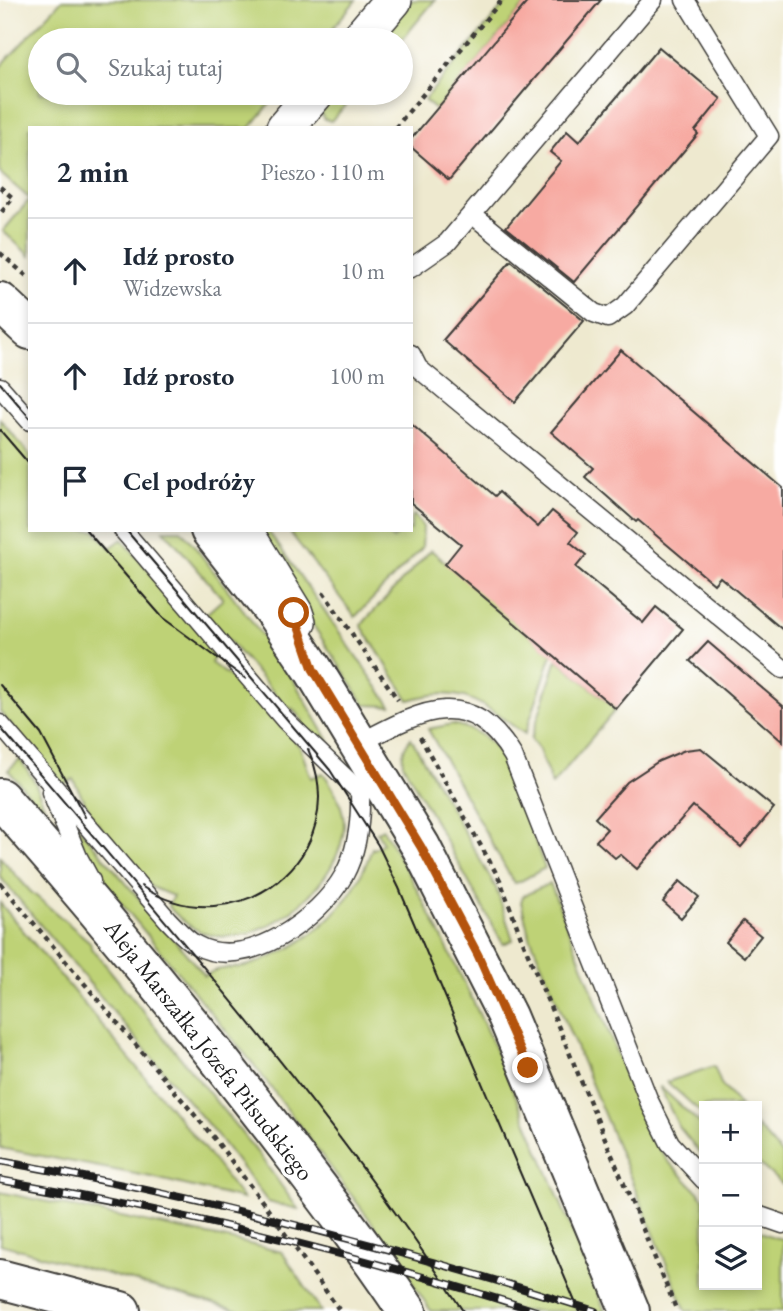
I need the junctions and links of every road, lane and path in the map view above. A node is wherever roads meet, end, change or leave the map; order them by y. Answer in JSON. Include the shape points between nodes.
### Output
{"nodes":[{"id":1,"x":393,"y":0,"type":"edge"},
{"id":2,"x":502,"y":0,"type":"edge"},
{"id":3,"x":653,"y":0,"type":"edge"},
{"id":4,"x":685,"y":0,"type":"edge"},
{"id":5,"x":369,"y":28,"type":"edge"},
{"id":6,"x":305,"y":105,"type":"edge"},
{"id":7,"x":287,"y":126,"type":"edge"},
{"id":8,"x":397,"y":126,"type":"edge"},
{"id":9,"x":0,"y":187,"type":"edge"},
{"id":10,"x":0,"y":214,"type":"edge"},
{"id":11,"x":472,"y":214,"type":"junction"},
{"id":12,"x":0,"y":253,"type":"edge"},
{"id":13,"x":413,"y":267,"type":"edge"},
{"id":14,"x":28,"y":277,"type":"edge"},
{"id":15,"x":413,"y":358,"type":"edge"},
{"id":16,"x":0,"y":387,"type":"edge"},
{"id":17,"x":28,"y":420,"type":"edge"},
{"id":18,"x":125,"y":532,"type":"edge"},
{"id":19,"x":212,"y":532,"type":"edge"},
{"id":20,"x":244,"y":532,"type":"edge"},
{"id":21,"x":319,"y":587,"type":"dead end"},
{"id":22,"x":313,"y":669,"type":"junction"},
{"id":23,"x":783,"y":669,"type":"edge"},
{"id":24,"x":409,"y":718,"type":"junction"},
{"id":25,"x":0,"y":724,"type":"edge"},
{"id":26,"x":360,"y":743,"type":"junction"},
{"id":27,"x":30,"y":759,"type":"junction"},
{"id":28,"x":372,"y":786,"type":"junction"},
{"id":29,"x":0,"y":798,"type":"edge"},
{"id":30,"x":0,"y":883,"type":"edge"},
{"id":31,"x":112,"y":928,"type":"junction"},
{"id":32,"x":699,"y":1175,"type":"edge"},
{"id":33,"x":762,"y":1217,"type":"edge"},
{"id":34,"x":783,"y":1224,"type":"edge"},
{"id":35,"x":0,"y":1279,"type":"edge"},
{"id":36,"x":121,"y":1311,"type":"edge"},
{"id":37,"x":340,"y":1311,"type":"edge"},
{"id":38,"x":407,"y":1311,"type":"edge"},
{"id":39,"x":630,"y":1311,"type":"edge"},
{"id":40,"x":677,"y":1311,"type":"edge"}],
"edges":[{"from":1,"to":5,"type":"street"},
{"from":2,"to":8,"type":"path"},
{"from":3,"to":11,"type":"lane"},
{"from":4,"to":11,"type":"lane","via":[[769,136],[625,306],[608,318],[594,313]]},
{"from":6,"to":7,"type":"street"},
{"from":9,"to":10,"type":"path","via":[[13,198]]},
{"from":11,"to":13,"type":"lane","via":[[447,243]]},
{"from":12,"to":14,"type":"path"},
{"from":15,"to":23,"type":"lane","via":[[418,368]]},
{"from":16,"to":17,"type":"lane"},
{"from":18,"to":28,"type":"lane","via":[[285,720]]},
{"from":19,"to":22,"type":"main road"},
{"from":20,"to":22,"type":"street","via":[[294,613]]},
{"from":21,"to":24,"type":"path"},
{"from":22,"to":26,"type":"main road"},
{"from":24,"to":26,"type":"lane"},
{"from":24,"to":32,"type":"lane","via":[[450,709],[469,713],[501,735],[649,1101],[670,1143]]},
{"from":24,"to":40,"type":"path","via":[[500,880]]},
{"from":25,"to":27,"type":"lane"},
{"from":26,"to":28,"type":"main road"},
{"from":27,"to":28,"type":"lane","via":[[168,920],[210,951],[261,945],[294,929],[322,905],[352,856]]},
{"from":27,"to":31,"type":"lane","via":[[52,794]]},
{"from":28,"to":39,"type":"main road","via":[[446,893],[507,1016]]},
{"from":29,"to":31,"type":"main road","name":"Aleja Marszałka Józefa Piłsudskiego"},
{"from":30,"to":37,"type":"path","via":[[214,1138]]},
{"from":31,"to":38,"type":"main road","name":"Aleja Marszałka Józefa Piłsudskiego","via":[[306,1171]]},
{"from":33,"to":34,"type":"lane"},
{"from":35,"to":36,"type":"main road"}]}
